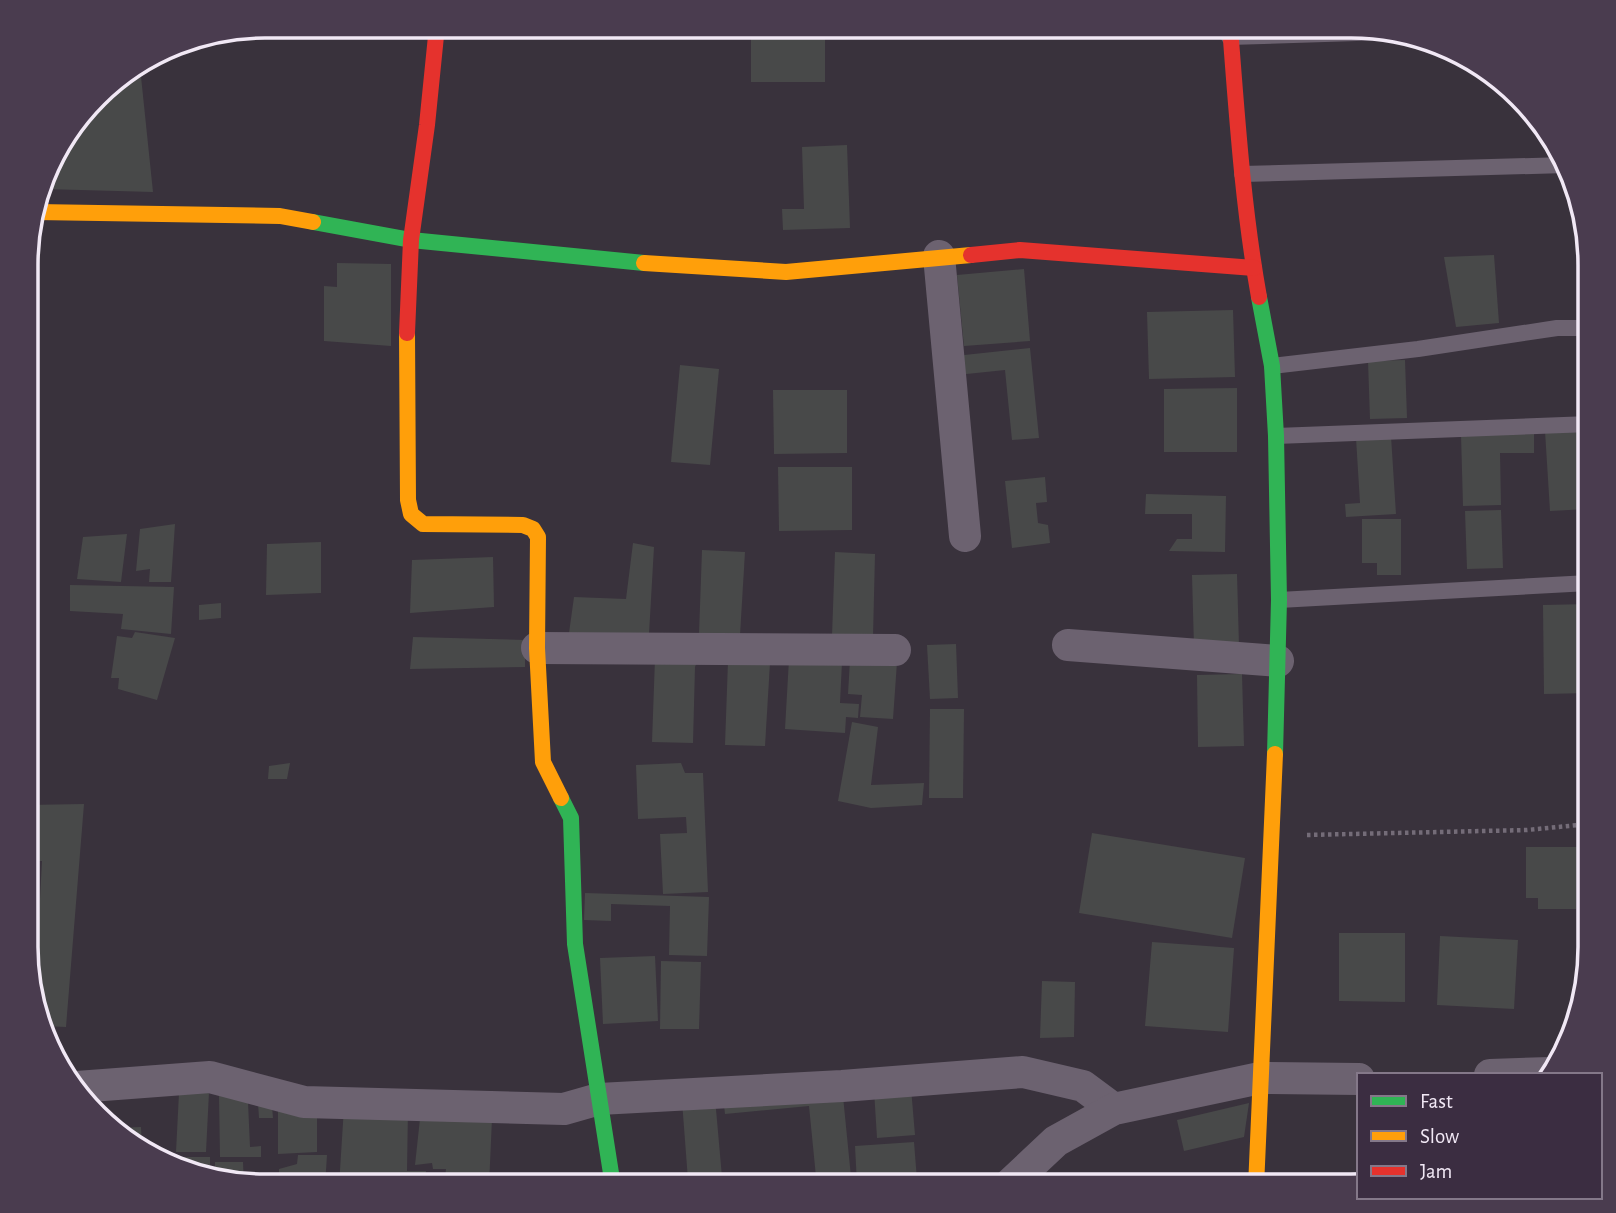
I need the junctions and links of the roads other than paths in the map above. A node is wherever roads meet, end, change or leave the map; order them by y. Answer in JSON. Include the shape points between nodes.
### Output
{"nodes":[{"id":1,"x":436,"y":38,"type":"edge"},
{"id":2,"x":1231,"y":39,"type":"edge"},
{"id":3,"x":1554,"y":165,"type":"edge"},
{"id":4,"x":1242,"y":174,"type":"junction"},
{"id":5,"x":45,"y":212,"type":"edge"},
{"id":6,"x":411,"y":240,"type":"junction"},
{"id":7,"x":939,"y":256,"type":"junction"},
{"id":8,"x":1254,"y":268,"type":"junction"},
{"id":9,"x":1578,"y":328,"type":"edge"},
{"id":10,"x":1272,"y":366,"type":"junction"},
{"id":11,"x":1578,"y":424,"type":"edge"},
{"id":12,"x":1276,"y":436,"type":"junction"},
{"id":13,"x":965,"y":536,"type":"dead end"},
{"id":14,"x":1578,"y":584,"type":"edge"},
{"id":15,"x":1279,"y":600,"type":"junction"},
{"id":16,"x":1068,"y":645,"type":"dead end"},
{"id":17,"x":537,"y":648,"type":"junction"},
{"id":18,"x":895,"y":650,"type":"dead end"},
{"id":19,"x":1278,"y":661,"type":"junction"},
{"id":20,"x":1261,"y":1078,"type":"junction"},
{"id":21,"x":1357,"y":1079,"type":"edge"},
{"id":22,"x":85,"y":1086,"type":"edge"},
{"id":23,"x":599,"y":1099,"type":"junction"},
{"id":24,"x":1114,"y":1109,"type":"junction"},
{"id":25,"x":611,"y":1174,"type":"edge"},
{"id":26,"x":1021,"y":1174,"type":"edge"},
{"id":27,"x":1256,"y":1174,"type":"edge"}],
"edges":[{"from":1,"to":6,"type":"street"},
{"from":2,"to":4,"type":"street"},
{"from":3,"to":4,"type":"lane"},
{"from":4,"to":8,"type":"street"},
{"from":5,"to":6,"type":"street","via":[[281,216]]},
{"from":6,"to":7,"type":"street","via":[[786,272]]},
{"from":6,"to":17,"type":"street","via":[[407,298],[411,514],[422,524],[523,525],[533,529],[538,537]]},
{"from":7,"to":8,"type":"street","via":[[1020,250]]},
{"from":7,"to":13,"type":"street"},
{"from":8,"to":10,"type":"street"},
{"from":9,"to":10,"type":"lane"},
{"from":10,"to":12,"type":"street"},
{"from":11,"to":12,"type":"lane"},
{"from":12,"to":15,"type":"street"},
{"from":14,"to":15,"type":"lane"},
{"from":15,"to":19,"type":"street"},
{"from":16,"to":19,"type":"street"},
{"from":17,"to":18,"type":"street"},
{"from":17,"to":23,"type":"street","via":[[543,762],[571,818],[575,944]]},
{"from":19,"to":20,"type":"street"},
{"from":20,"to":21,"type":"street"},
{"from":20,"to":24,"type":"street"},
{"from":20,"to":27,"type":"street"},
{"from":22,"to":23,"type":"street","via":[[210,1077],[304,1102],[564,1109]]},
{"from":23,"to":24,"type":"street","via":[[1023,1072],[1083,1086]]},
{"from":23,"to":25,"type":"street"},
{"from":24,"to":26,"type":"street","via":[[1056,1141]]}]}
